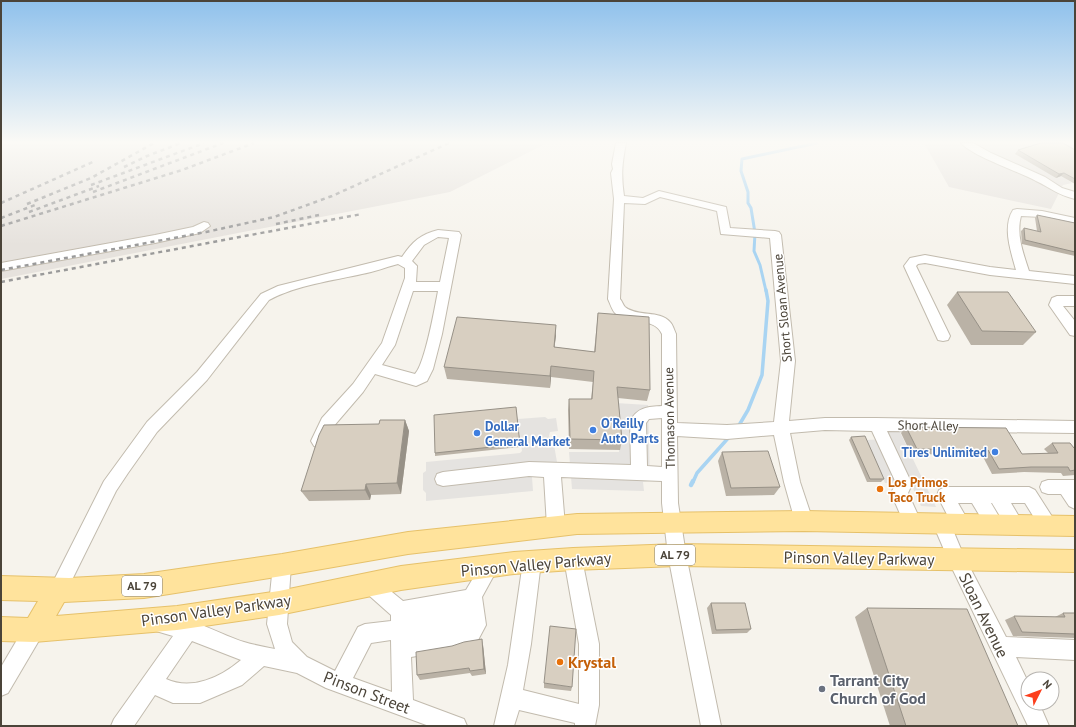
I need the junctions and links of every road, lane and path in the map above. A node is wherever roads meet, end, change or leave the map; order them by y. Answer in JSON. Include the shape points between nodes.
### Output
{"nodes":[{"id":1,"x":616,"y":177,"type":"edge"},
{"id":2,"x":1038,"y":177,"type":"edge"},
{"id":3,"x":1075,"y":196,"type":"edge"},
{"id":4,"x":619,"y":199,"type":"junction"},
{"id":5,"x":1075,"y":222,"type":"edge"},
{"id":6,"x":204,"y":226,"type":"dead end"},
{"id":7,"x":405,"y":262,"type":"junction"},
{"id":8,"x":1,"y":268,"type":"edge"},
{"id":9,"x":1024,"y":274,"type":"junction"},
{"id":10,"x":1075,"y":280,"type":"edge"},
{"id":11,"x":445,"y":286,"type":"junction"},
{"id":12,"x":409,"y":288,"type":"junction"},
{"id":13,"x":1075,"y":301,"type":"edge"},
{"id":14,"x":1075,"y":331,"type":"edge"},
{"id":15,"x":943,"y":336,"type":"dead end"},
{"id":16,"x":372,"y":368,"type":"junction"},
{"id":17,"x":669,"y":412,"type":"junction"},
{"id":18,"x":782,"y":422,"type":"junction"},
{"id":19,"x":876,"y":424,"type":"junction"},
{"id":20,"x":1075,"y":427,"type":"edge"},
{"id":21,"x":669,"y":429,"type":"junction"},
{"id":22,"x":314,"y":454,"type":"edge"},
{"id":23,"x":552,"y":470,"type":"junction"},
{"id":24,"x":639,"y":472,"type":"junction"},
{"id":25,"x":670,"y":474,"type":"junction"},
{"id":26,"x":442,"y":479,"type":"dead end"},
{"id":27,"x":1048,"y":487,"type":"dead end"},
{"id":28,"x":1070,"y":487,"type":"edge"},
{"id":29,"x":977,"y":495,"type":"junction"},
{"id":30,"x":997,"y":495,"type":"junction"},
{"id":31,"x":1075,"y":501,"type":"edge"},
{"id":32,"x":804,"y":521,"type":"junction"},
{"id":33,"x":672,"y":522,"type":"junction"},
{"id":34,"x":913,"y":524,"type":"junction"},
{"id":35,"x":952,"y":524,"type":"junction"},
{"id":36,"x":1005,"y":525,"type":"junction"},
{"id":37,"x":556,"y":526,"type":"junction"},
{"id":38,"x":1049,"y":526,"type":"junction"},
{"id":39,"x":1074,"y":528,"type":"edge"},
{"id":40,"x":677,"y":555,"type":"junction"},
{"id":41,"x":573,"y":559,"type":"junction"},
{"id":42,"x":957,"y":560,"type":"junction"},
{"id":43,"x":1075,"y":561,"type":"edge"},
{"id":44,"x":532,"y":562,"type":"junction"},
{"id":45,"x":282,"y":565,"type":"junction"},
{"id":46,"x":490,"y":566,"type":"junction"},
{"id":47,"x":370,"y":585,"type":"junction"},
{"id":48,"x":1,"y":588,"type":"edge"},
{"id":49,"x":58,"y":590,"type":"junction"},
{"id":50,"x":279,"y":603,"type":"junction"},
{"id":51,"x":475,"y":611,"type":"junction"},
{"id":52,"x":150,"y":620,"type":"junction"},
{"id":53,"x":1,"y":629,"type":"edge"},
{"id":54,"x":34,"y":630,"type":"junction"},
{"id":55,"x":188,"y":631,"type":"junction"},
{"id":56,"x":401,"y":631,"type":"junction"},
{"id":57,"x":1000,"y":647,"type":"junction"},
{"id":58,"x":1075,"y":650,"type":"edge"},
{"id":59,"x":261,"y":656,"type":"junction"},
{"id":60,"x":300,"y":664,"type":"junction"},
{"id":61,"x":151,"y":683,"type":"junction"},
{"id":62,"x":340,"y":683,"type":"junction"},
{"id":63,"x":1,"y":686,"type":"edge"},
{"id":64,"x":513,"y":698,"type":"junction"},
{"id":65,"x":403,"y":707,"type":"junction"},
{"id":66,"x":424,"y":721,"type":"edge"},
{"id":67,"x":586,"y":721,"type":"edge"},
{"id":68,"x":120,"y":726,"type":"edge"},
{"id":69,"x":457,"y":726,"type":"edge"},
{"id":70,"x":504,"y":726,"type":"edge"},
{"id":71,"x":711,"y":726,"type":"edge"},
{"id":72,"x":1040,"y":726,"type":"edge"}],
"edges":[{"from":1,"to":4,"type":"street","name":"Thomason Avenue"},
{"from":2,"to":3,"type":"street","via":[[1058,190]]},
{"from":4,"to":17,"type":"street","name":"Thomason Avenue","via":[[614,299],[620,310],[665,325],[669,334]]},
{"from":4,"to":18,"type":"street","name":"Short Sloan Avenue","via":[[645,201],[659,194],[681,198],[722,209],[725,230],[775,235],[788,361]]},
{"from":5,"to":9,"type":"street","via":[[1042,214],[1017,212],[1014,220],[1015,245]]},
{"from":6,"to":8,"type":"street","via":[[155,239]]},
{"from":7,"to":11,"type":"street","via":[[414,246],[424,237],[445,232],[456,235]]},
{"from":7,"to":12,"type":"street","via":[[411,266],[412,278]]},
{"from":7,"to":49,"type":"street","via":[[398,260],[340,274],[278,290],[265,297],[202,376],[152,427],[122,468],[110,486]]},
{"from":9,"to":10,"type":"street"},
{"from":9,"to":15,"type":"street","via":[[925,259],[914,261],[910,266]]},
{"from":11,"to":12,"type":"street"},
{"from":11,"to":16,"type":"street","via":[[427,367],[421,377],[416,380]]},
{"from":12,"to":16,"type":"street","via":[[388,345]]},
{"from":13,"to":14,"type":"street","via":[[1057,301],[1055,305]]},
{"from":16,"to":22,"type":"street","via":[[327,423]]},
{"from":17,"to":21,"type":"street","name":"Thomason Avenue"},
{"from":17,"to":24,"type":"street","via":[[645,413],[638,421]]},
{"from":18,"to":19,"type":"street","name":"Short Alley"},
{"from":18,"to":21,"type":"street","name":"Short Alley","via":[[727,432]]},
{"from":18,"to":32,"type":"street","name":"Short Sloan Avenue","via":[[782,436],[792,482]]},
{"from":19,"to":20,"type":"street","name":"Short Alley"},
{"from":19,"to":34,"type":"street","via":[[904,484],[899,493]]},
{"from":21,"to":25,"type":"street","name":"Thomason Avenue"},
{"from":23,"to":24,"type":"street"},
{"from":23,"to":26,"type":"street","via":[[529,469]]},
{"from":23,"to":37,"type":"street"},
{"from":24,"to":25,"type":"street"},
{"from":25,"to":33,"type":"street","name":"Thomason Avenue"},
{"from":27,"to":28,"type":"street"},
{"from":28,"to":31,"type":"street"},
{"from":29,"to":30,"type":"street"},
{"from":29,"to":35,"type":"street","name":"Sloan Avenue","via":[[945,495]]},
{"from":29,"to":36,"type":"street"},
{"from":30,"to":36,"type":"street"},
{"from":30,"to":38,"type":"street","via":[[1029,495]]},
{"from":32,"to":33,"type":"main road","number":"AL 79"},
{"from":32,"to":34,"type":"main road","number":"AL 79"},
{"from":33,"to":37,"type":"main road","number":"AL 79"},
{"from":33,"to":40,"type":"street","name":"Thomason Avenue"},
{"from":34,"to":35,"type":"main road","number":"AL 79"},
{"from":35,"to":36,"type":"main road","number":"AL 79"},
{"from":35,"to":42,"type":"street","name":"Sloan Avenue"},
{"from":36,"to":38,"type":"main road","number":"AL 79"},
{"from":37,"to":45,"type":"main road","number":"AL 79","via":[[408,543]]},
{"from":38,"to":39,"type":"main road","number":"AL 79"},
{"from":40,"to":41,"type":"main road","name":"Pinson Valley Parkway","number":"AL 79"},
{"from":40,"to":42,"type":"main road","name":"Pinson Valley Parkway","number":"AL 79"},
{"from":40,"to":71,"type":"street","name":"Thomason Avenue"},
{"from":41,"to":44,"type":"main road","name":"Pinson Valley Parkway","number":"AL 79"},
{"from":41,"to":67,"type":"street","via":[[589,644],[589,705]]},
{"from":42,"to":43,"type":"main road","name":"Pinson Valley Parkway","number":"AL 79"},
{"from":42,"to":57,"type":"street","name":"Sloan Avenue"},
{"from":44,"to":46,"type":"main road","name":"Pinson Valley Parkway","number":"AL 79"},
{"from":44,"to":64,"type":"street","via":[[522,651]]},
{"from":45,"to":49,"type":"main road","number":"AL 79","via":[[144,586]]},
{"from":45,"to":50,"type":"street","name":"Pinson Street"},
{"from":46,"to":47,"type":"main road","name":"Pinson Valley Parkway","number":"AL 79","via":[[401,578]]},
{"from":46,"to":51,"type":"street","via":[[473,595]]},
{"from":47,"to":50,"type":"main road","name":"Pinson Valley Parkway","number":"AL 79"},
{"from":47,"to":56,"type":"street"},
{"from":48,"to":49,"type":"main road","number":"AL 79"},
{"from":49,"to":54,"type":"main road"},
{"from":50,"to":52,"type":"main road","name":"Pinson Valley Parkway","number":"AL 79"},
{"from":50,"to":60,"type":"street","name":"Pinson Street","via":[[277,624],[284,647]]},
{"from":51,"to":56,"type":"street"},
{"from":51,"to":56,"type":"street","via":[[470,635],[454,640]]},
{"from":52,"to":54,"type":"main road","name":"Pinson Valley Parkway","number":"AL 79"},
{"from":52,"to":55,"type":"street","name":"Pinson Street"},
{"from":53,"to":54,"type":"main road","name":"Pinson Valley Parkway","number":"AL 79"},
{"from":54,"to":63,"type":"street"},
{"from":55,"to":59,"type":"street","name":"Pinson Street"},
{"from":55,"to":61,"type":"street"},
{"from":56,"to":62,"type":"street","via":[[365,634]]},
{"from":56,"to":65,"type":"street"},
{"from":57,"to":58,"type":"street"},
{"from":57,"to":72,"type":"street","name":"Sloan Avenue"},
{"from":59,"to":60,"type":"street","name":"Pinson Street"},
{"from":59,"to":61,"type":"street","via":[[235,678],[200,693],[173,693]]},
{"from":60,"to":62,"type":"street","name":"Pinson Street"},
{"from":61,"to":68,"type":"street"},
{"from":62,"to":65,"type":"street","name":"Pinson Street"},
{"from":64,"to":67,"type":"street"},
{"from":64,"to":70,"type":"street"},
{"from":65,"to":66,"type":"street","name":"Pinson Street"},
{"from":66,"to":69,"type":"street","name":"Pinson Street"}]}
